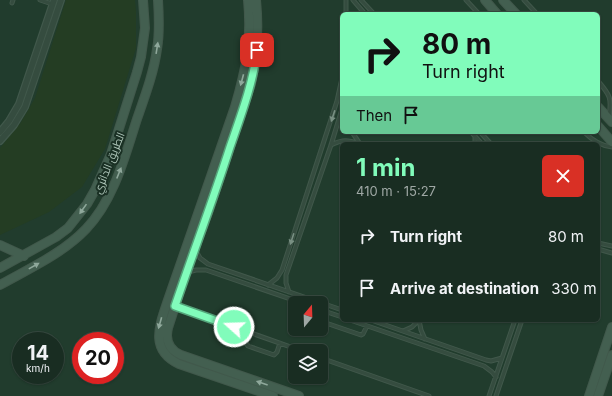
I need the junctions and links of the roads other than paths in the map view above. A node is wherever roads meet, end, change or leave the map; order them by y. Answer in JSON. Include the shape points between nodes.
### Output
{"nodes":[{"id":1,"x":40,"y":0,"type":"edge"},
{"id":2,"x":61,"y":0,"type":"edge"},
{"id":3,"x":143,"y":0,"type":"edge"},
{"id":4,"x":158,"y":0,"type":"edge"},
{"id":5,"x":248,"y":0,"type":"edge"},
{"id":6,"x":256,"y":0,"type":"edge"},
{"id":7,"x":346,"y":0,"type":"edge"},
{"id":8,"x":353,"y":0,"type":"edge"},
{"id":9,"x":361,"y":0,"type":"edge"},
{"id":10,"x":466,"y":0,"type":"edge"},
{"id":11,"x":503,"y":0,"type":"edge"},
{"id":12,"x":524,"y":0,"type":"edge"},
{"id":13,"x":53,"y":2,"type":"edge"},
{"id":14,"x":490,"y":2,"type":"edge"},
{"id":15,"x":346,"y":12,"type":"edge"},
{"id":16,"x":363,"y":12,"type":"edge"},
{"id":17,"x":372,"y":12,"type":"edge"},
{"id":18,"x":477,"y":12,"type":"edge"},
{"id":19,"x":496,"y":12,"type":"edge"},
{"id":20,"x":514,"y":12,"type":"edge"},
{"id":21,"x":535,"y":12,"type":"edge"},
{"id":22,"x":600,"y":83,"type":"edge"},
{"id":23,"x":340,"y":87,"type":"edge"},
{"id":24,"x":126,"y":105,"type":"junction"},
{"id":25,"x":600,"y":109,"type":"edge"},
{"id":26,"x":140,"y":110,"type":"junction"},
{"id":27,"x":340,"y":119,"type":"edge"},
{"id":28,"x":610,"y":121,"type":"edge"},
{"id":29,"x":600,"y":128,"type":"edge"},
{"id":30,"x":0,"y":132,"type":"edge"},
{"id":31,"x":482,"y":134,"type":"edge"},
{"id":32,"x":586,"y":134,"type":"edge"},
{"id":33,"x":475,"y":136,"type":"joint"},
{"id":34,"x":0,"y":141,"type":"edge"},
{"id":35,"x":354,"y":142,"type":"edge"},
{"id":36,"x":475,"y":142,"type":"edge"},
{"id":37,"x":480,"y":142,"type":"edge"},
{"id":38,"x":489,"y":142,"type":"edge"},
{"id":39,"x":596,"y":142,"type":"edge"},
{"id":40,"x":612,"y":142,"type":"edge"},
{"id":41,"x":600,"y":144,"type":"edge"},
{"id":42,"x":332,"y":145,"type":"junction"},
{"id":43,"x":612,"y":147,"type":"edge"},
{"id":44,"x":95,"y":190,"type":"junction"},
{"id":45,"x":108,"y":196,"type":"junction"},
{"id":46,"x":200,"y":207,"type":"junction"},
{"id":47,"x":209,"y":210,"type":"junction"},
{"id":48,"x":600,"y":243,"type":"edge"},
{"id":49,"x":0,"y":245,"type":"edge"},
{"id":50,"x":612,"y":246,"type":"edge"},
{"id":51,"x":195,"y":248,"type":"junction"},
{"id":52,"x":600,"y":250,"type":"edge"},
{"id":53,"x":612,"y":253,"type":"edge"},
{"id":54,"x":24,"y":256,"type":"junction"},
{"id":55,"x":0,"y":268,"type":"edge"},
{"id":56,"x":186,"y":272,"type":"junction"},
{"id":57,"x":0,"y":285,"type":"edge"},
{"id":58,"x":268,"y":285,"type":"junction"},
{"id":59,"x":289,"y":292,"type":"junction"},
{"id":60,"x":303,"y":296,"type":"edge"},
{"id":61,"x":288,"y":298,"type":"edge"},
{"id":62,"x":167,"y":303,"type":"junction"},
{"id":63,"x":328,"y":305,"type":"edge"},
{"id":64,"x":175,"y":306,"type":"junction"},
{"id":65,"x":340,"y":309,"type":"edge"},
{"id":66,"x":328,"y":312,"type":"edge"},
{"id":67,"x":340,"y":316,"type":"edge"},
{"id":68,"x":355,"y":322,"type":"edge"},
{"id":69,"x":377,"y":322,"type":"edge"},
{"id":70,"x":417,"y":322,"type":"edge"},
{"id":71,"x":419,"y":322,"type":"edge"},
{"id":72,"x":514,"y":322,"type":"edge"},
{"id":73,"x":521,"y":322,"type":"edge"},
{"id":74,"x":328,"y":324,"type":"edge"},
{"id":75,"x":366,"y":326,"type":"junction"},
{"id":76,"x":612,"y":327,"type":"edge"},
{"id":77,"x":403,"y":331,"type":"junction"},
{"id":78,"x":249,"y":332,"type":"junction"},
{"id":79,"x":427,"y":339,"type":"junction"},
{"id":80,"x":280,"y":343,"type":"junction"},
{"id":81,"x":288,"y":346,"type":"edge"},
{"id":82,"x":426,"y":346,"type":"junction"},
{"id":83,"x":612,"y":355,"type":"edge"},
{"id":84,"x":502,"y":358,"type":"junction"},
{"id":85,"x":328,"y":360,"type":"edge"},
{"id":86,"x":596,"y":373,"type":"junction"},
{"id":87,"x":605,"y":376,"type":"junction"},
{"id":88,"x":496,"y":377,"type":"junction"},
{"id":89,"x":272,"y":396,"type":"edge"},
{"id":90,"x":299,"y":396,"type":"edge"},
{"id":91,"x":429,"y":396,"type":"edge"},
{"id":92,"x":489,"y":396,"type":"edge"},
{"id":93,"x":496,"y":396,"type":"edge"},
{"id":94,"x":589,"y":396,"type":"edge"},
{"id":95,"x":598,"y":396,"type":"edge"}],
"edges":[{"from":1,"to":13,"type":"lane"},
{"from":2,"to":34,"type":"street","via":[[25,107],[14,126]]},
{"from":3,"to":24,"type":"street","name":"الطريق الدائري","via":[[144,43]]},
{"from":26,"to":4,"type":"street","name":"الطريق الدائري","one_way":true,"via":[[157,49]]},
{"from":5,"to":46,"type":"street","one_way":true,"via":[[250,24],[246,68]]},
{"from":6,"to":47,"type":"street","via":[[258,37],[251,84]]},
{"from":7,"to":15,"type":"lane"},
{"from":8,"to":16,"type":"lane"},
{"from":9,"to":17,"type":"lane"},
{"from":10,"to":18,"type":"lane"},
{"from":11,"to":20,"type":"street"},
{"from":12,"to":21,"type":"lane"},
{"from":13,"to":30,"type":"street","via":[[19,104]]},
{"from":14,"to":19,"type":"street"},
{"from":22,"to":28,"type":"lane","via":[[610,98]]},
{"from":23,"to":58,"type":"lane","one_way":true,"via":[[282,270]]},
{"from":24,"to":26,"type":"street"},
{"from":24,"to":44,"type":"street","name":"الطريق الدائري","via":[[111,154]]},
{"from":25,"to":28,"type":"street"},
{"from":45,"to":26,"type":"street","name":"الطريق الدائري","one_way":true,"via":[[120,171]]},
{"from":27,"to":42,"type":"lane"},
{"from":29,"to":40,"type":"street"},
{"from":31,"to":38,"type":"lane"},
{"from":32,"to":39,"type":"lane"},
{"from":33,"to":36,"type":"lane"},
{"from":33,"to":37,"type":"lane"},
{"from":35,"to":42,"type":"lane","via":[[347,140]]},
{"from":41,"to":43,"type":"lane"},
{"from":42,"to":59,"type":"lane","via":[[286,275]]},
{"from":44,"to":45,"type":"street"},
{"from":44,"to":54,"type":"street","name":"الطريق الدائري","one_way":true,"via":[[68,228]]},
{"from":57,"to":45,"type":"street","name":"الطريق الدائري","one_way":true,"via":[[75,240],[95,218]]},
{"from":46,"to":47,"type":"street"},
{"from":46,"to":62,"type":"street"},
{"from":47,"to":51,"type":"street"},
{"from":48,"to":50,"type":"lane"},
{"from":49,"to":54,"type":"street"},
{"from":51,"to":56,"type":"street"},
{"from":51,"to":58,"type":"lane","via":[[200,258],[208,264]]},
{"from":52,"to":53,"type":"lane"},
{"from":54,"to":55,"type":"street","name":"الطريق الدائري"},
{"from":56,"to":61,"type":"lane","via":[[206,270]]},
{"from":56,"to":64,"type":"street"},
{"from":58,"to":59,"type":"lane"},
{"from":59,"to":60,"type":"lane"},
{"from":62,"to":64,"type":"street"},
{"from":62,"to":89,"type":"street","one_way":true,"via":[[158,336],[162,350],[167,356],[179,364]]},
{"from":63,"to":65,"type":"lane"},
{"from":64,"to":78,"type":"lane"},
{"from":90,"to":64,"type":"street","one_way":true,"via":[[176,353],[168,344],[166,333]]},
{"from":66,"to":67,"type":"lane"},
{"from":68,"to":75,"type":"lane"},
{"from":69,"to":77,"type":"lane"},
{"from":70,"to":77,"type":"lane"},
{"from":71,"to":79,"type":"lane"},
{"from":72,"to":84,"type":"lane"},
{"from":73,"to":93,"type":"lane"},
{"from":74,"to":75,"type":"lane","via":[[361,335]]},
{"from":75,"to":82,"type":"lane"},
{"from":76,"to":86,"type":"street"},
{"from":77,"to":79,"type":"lane"},
{"from":78,"to":80,"type":"lane"},
{"from":78,"to":80,"type":"lane","via":[[246,343],[248,346],[274,355]]},
{"from":79,"to":82,"type":"lane"},
{"from":79,"to":84,"type":"lane","via":[[486,360]]},
{"from":80,"to":81,"type":"lane"},
{"from":82,"to":88,"type":"lane","via":[[484,366]]},
{"from":83,"to":87,"type":"street"},
{"from":84,"to":88,"type":"lane"},
{"from":85,"to":91,"type":"lane"},
{"from":86,"to":87,"type":"street"},
{"from":86,"to":94,"type":"street"},
{"from":87,"to":95,"type":"street"},
{"from":88,"to":92,"type":"lane"}]}
